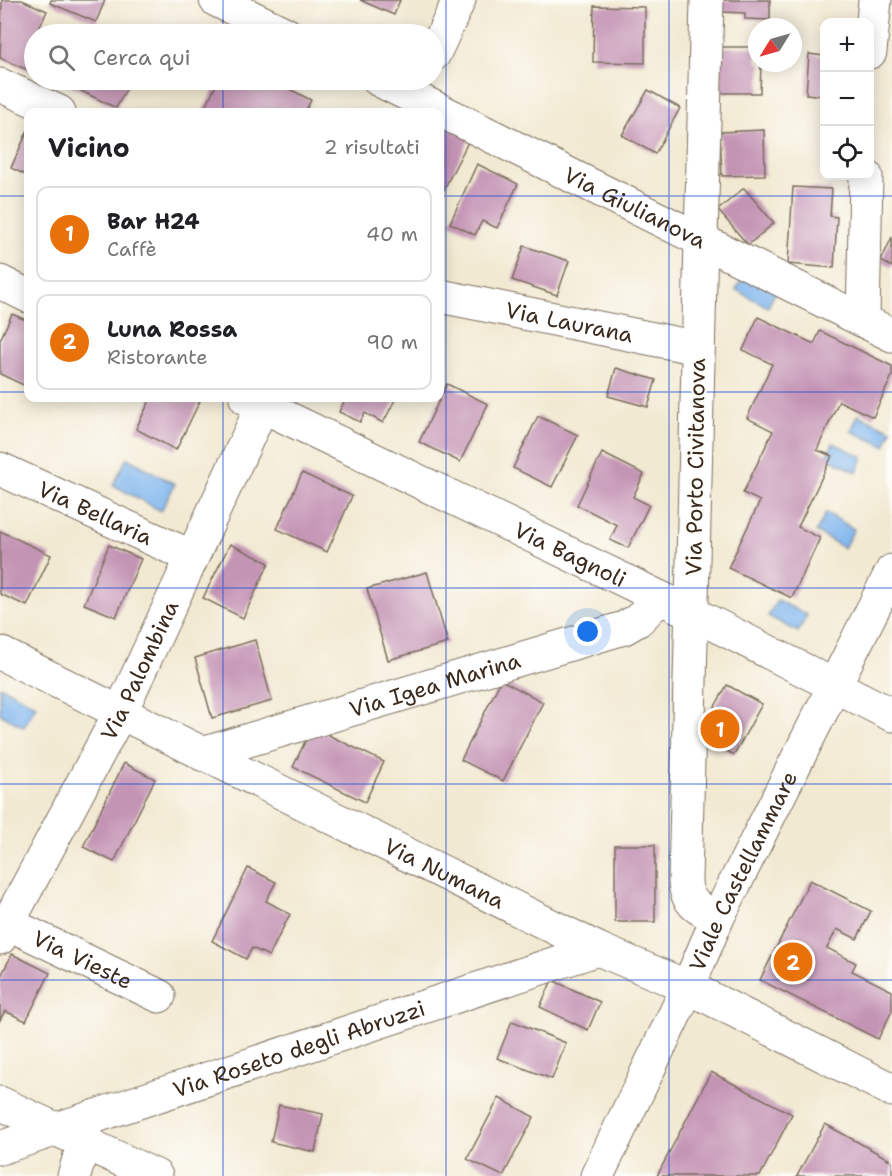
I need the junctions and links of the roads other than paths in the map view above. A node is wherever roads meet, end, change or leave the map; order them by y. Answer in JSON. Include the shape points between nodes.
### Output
{"nodes":[{"id":1,"x":216,"y":0,"type":"edge"},
{"id":2,"x":459,"y":0,"type":"edge"},
{"id":3,"x":707,"y":0,"type":"edge"},
{"id":4,"x":875,"y":0,"type":"edge"},
{"id":5,"x":873,"y":18,"type":"edge"},
{"id":6,"x":265,"y":24,"type":"edge"},
{"id":7,"x":444,"y":32,"type":"edge"},
{"id":8,"x":0,"y":85,"type":"edge"},
{"id":9,"x":413,"y":96,"type":"edge"},
{"id":10,"x":50,"y":108,"type":"edge"},
{"id":11,"x":437,"y":108,"type":"edge"},
{"id":12,"x":444,"y":111,"type":"edge"},
{"id":13,"x":866,"y":180,"type":"edge"},
{"id":14,"x":701,"y":238,"type":"junction"},
{"id":15,"x":0,"y":282,"type":"edge"},
{"id":16,"x":24,"y":294,"type":"edge"},
{"id":17,"x":444,"y":297,"type":"edge"},
{"id":18,"x":863,"y":320,"type":"junction"},
{"id":19,"x":892,"y":335,"type":"edge"},
{"id":20,"x":698,"y":348,"type":"junction"},
{"id":21,"x":257,"y":402,"type":"edge"},
{"id":22,"x":262,"y":402,"type":"edge"},
{"id":23,"x":0,"y":469,"type":"edge"},
{"id":24,"x":192,"y":557,"type":"junction"},
{"id":25,"x":892,"y":570,"type":"edge"},
{"id":26,"x":660,"y":598,"type":"junction"},
{"id":27,"x":692,"y":613,"type":"junction"},
{"id":28,"x":0,"y":653,"type":"edge"},
{"id":29,"x":835,"y":688,"type":"junction"},
{"id":30,"x":121,"y":711,"type":"junction"},
{"id":31,"x":892,"y":715,"type":"edge"},
{"id":32,"x":202,"y":754,"type":"junction"},
{"id":33,"x":718,"y":916,"type":"junction"},
{"id":34,"x":4,"y":930,"type":"edge"},
{"id":35,"x":598,"y":949,"type":"junction"},
{"id":36,"x":687,"y":987,"type":"junction"},
{"id":37,"x":159,"y":996,"type":"dead end"},
{"id":38,"x":892,"y":1090,"type":"edge"},
{"id":39,"x":0,"y":1103,"type":"edge"},
{"id":40,"x":70,"y":1136,"type":"junction"},
{"id":41,"x":0,"y":1148,"type":"edge"},
{"id":42,"x":74,"y":1176,"type":"edge"},
{"id":43,"x":156,"y":1176,"type":"edge"},
{"id":44,"x":597,"y":1176,"type":"edge"}],
"edges":[{"from":1,"to":6,"type":"street"},
{"from":2,"to":7,"type":"street"},
{"from":3,"to":14,"type":"street","name":"Via Porto Civitanova"},
{"from":4,"to":5,"type":"street"},
{"from":8,"to":10,"type":"street"},
{"from":9,"to":11,"type":"street","name":"Via Giulianova"},
{"from":12,"to":14,"type":"street","name":"Via Giulianova"},
{"from":13,"to":18,"type":"street"},
{"from":14,"to":18,"type":"street","name":"Via Giulianova"},
{"from":14,"to":20,"type":"street","name":"Via Porto Civitanova"},
{"from":15,"to":16,"type":"street"},
{"from":17,"to":20,"type":"street","name":"Via Laurana"},
{"from":18,"to":19,"type":"street","name":"Via Giulianova"},
{"from":20,"to":27,"type":"street","name":"Via Porto Civitanova"},
{"from":21,"to":24,"type":"street","name":"Via Palombina"},
{"from":22,"to":26,"type":"street","name":"Via Bagnoli"},
{"from":23,"to":24,"type":"street","name":"Via Bellaria"},
{"from":24,"to":30,"type":"street","name":"Via Palombina"},
{"from":25,"to":29,"type":"street","name":"Viale Castellammare"},
{"from":26,"to":27,"type":"street","name":"Via Bagnoli"},
{"from":26,"to":32,"type":"street","name":"Via Igea Marina","via":[[624,628]]},
{"from":27,"to":29,"type":"street","name":"Via Bagnoli"},
{"from":27,"to":33,"type":"street","name":"Via Porto Civitanova","via":[[685,887],[696,907]]},
{"from":28,"to":30,"type":"street","name":"Via Numana"},
{"from":29,"to":31,"type":"street","name":"Via Bagnoli"},
{"from":29,"to":33,"type":"street","name":"Viale Castellammare"},
{"from":30,"to":32,"type":"street","name":"Via Numana"},
{"from":30,"to":34,"type":"street","name":"Via Palombina"},
{"from":32,"to":35,"type":"street","name":"Via Numana"},
{"from":33,"to":36,"type":"street","name":"Viale Castellammare"},
{"from":34,"to":37,"type":"street","name":"Via Vieste"},
{"from":35,"to":36,"type":"street","name":"Via Numana"},
{"from":35,"to":40,"type":"street","name":"Via Roseto degli Abruzzi"},
{"from":36,"to":38,"type":"street","name":"Via Numana"},
{"from":36,"to":44,"type":"street","name":"Viale Castellammare"},
{"from":39,"to":40,"type":"street"},
{"from":40,"to":41,"type":"street","name":"Via Roseto degli Abruzzi"},
{"from":40,"to":42,"type":"street"},
{"from":40,"to":43,"type":"street"}]}
